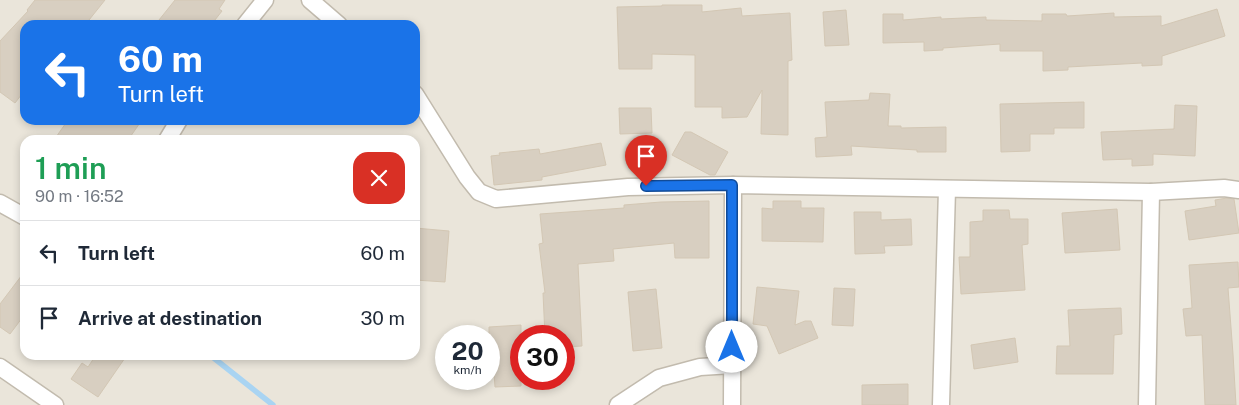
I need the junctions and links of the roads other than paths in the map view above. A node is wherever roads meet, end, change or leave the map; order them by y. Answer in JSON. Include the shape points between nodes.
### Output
{"nodes":[{"id":1,"x":265,"y":0,"type":"edge"},
{"id":2,"x":310,"y":0,"type":"edge"},
{"id":3,"x":249,"y":20,"type":"edge"},
{"id":4,"x":333,"y":20,"type":"edge"},
{"id":5,"x":420,"y":102,"type":"edge"},
{"id":6,"x":732,"y":185,"type":"junction"},
{"id":7,"x":947,"y":189,"type":"junction"},
{"id":8,"x":1239,"y":190,"type":"edge"},
{"id":9,"x":1151,"y":192,"type":"junction"},
{"id":10,"x":0,"y":203,"type":"edge"},
{"id":11,"x":20,"y":213,"type":"edge"},
{"id":12,"x":732,"y":365,"type":"junction"},
{"id":13,"x":0,"y":367,"type":"edge"},
{"id":14,"x":55,"y":405,"type":"edge"},
{"id":15,"x":618,"y":405,"type":"edge"},
{"id":16,"x":732,"y":405,"type":"edge"},
{"id":17,"x":941,"y":405,"type":"edge"},
{"id":18,"x":1147,"y":405,"type":"edge"}],
"edges":[{"from":1,"to":3,"type":"street"},
{"from":2,"to":4,"type":"street"},
{"from":5,"to":6,"type":"street","via":[[467,177],[479,192],[496,198],[628,187]]},
{"from":6,"to":7,"type":"street"},
{"from":6,"to":12,"type":"street"},
{"from":7,"to":9,"type":"street"},
{"from":7,"to":17,"type":"street"},
{"from":8,"to":9,"type":"street"},
{"from":9,"to":18,"type":"street"},
{"from":10,"to":11,"type":"street"},
{"from":12,"to":15,"type":"street","via":[[700,367],[658,378]]},
{"from":12,"to":16,"type":"street"},
{"from":13,"to":14,"type":"street"}]}
